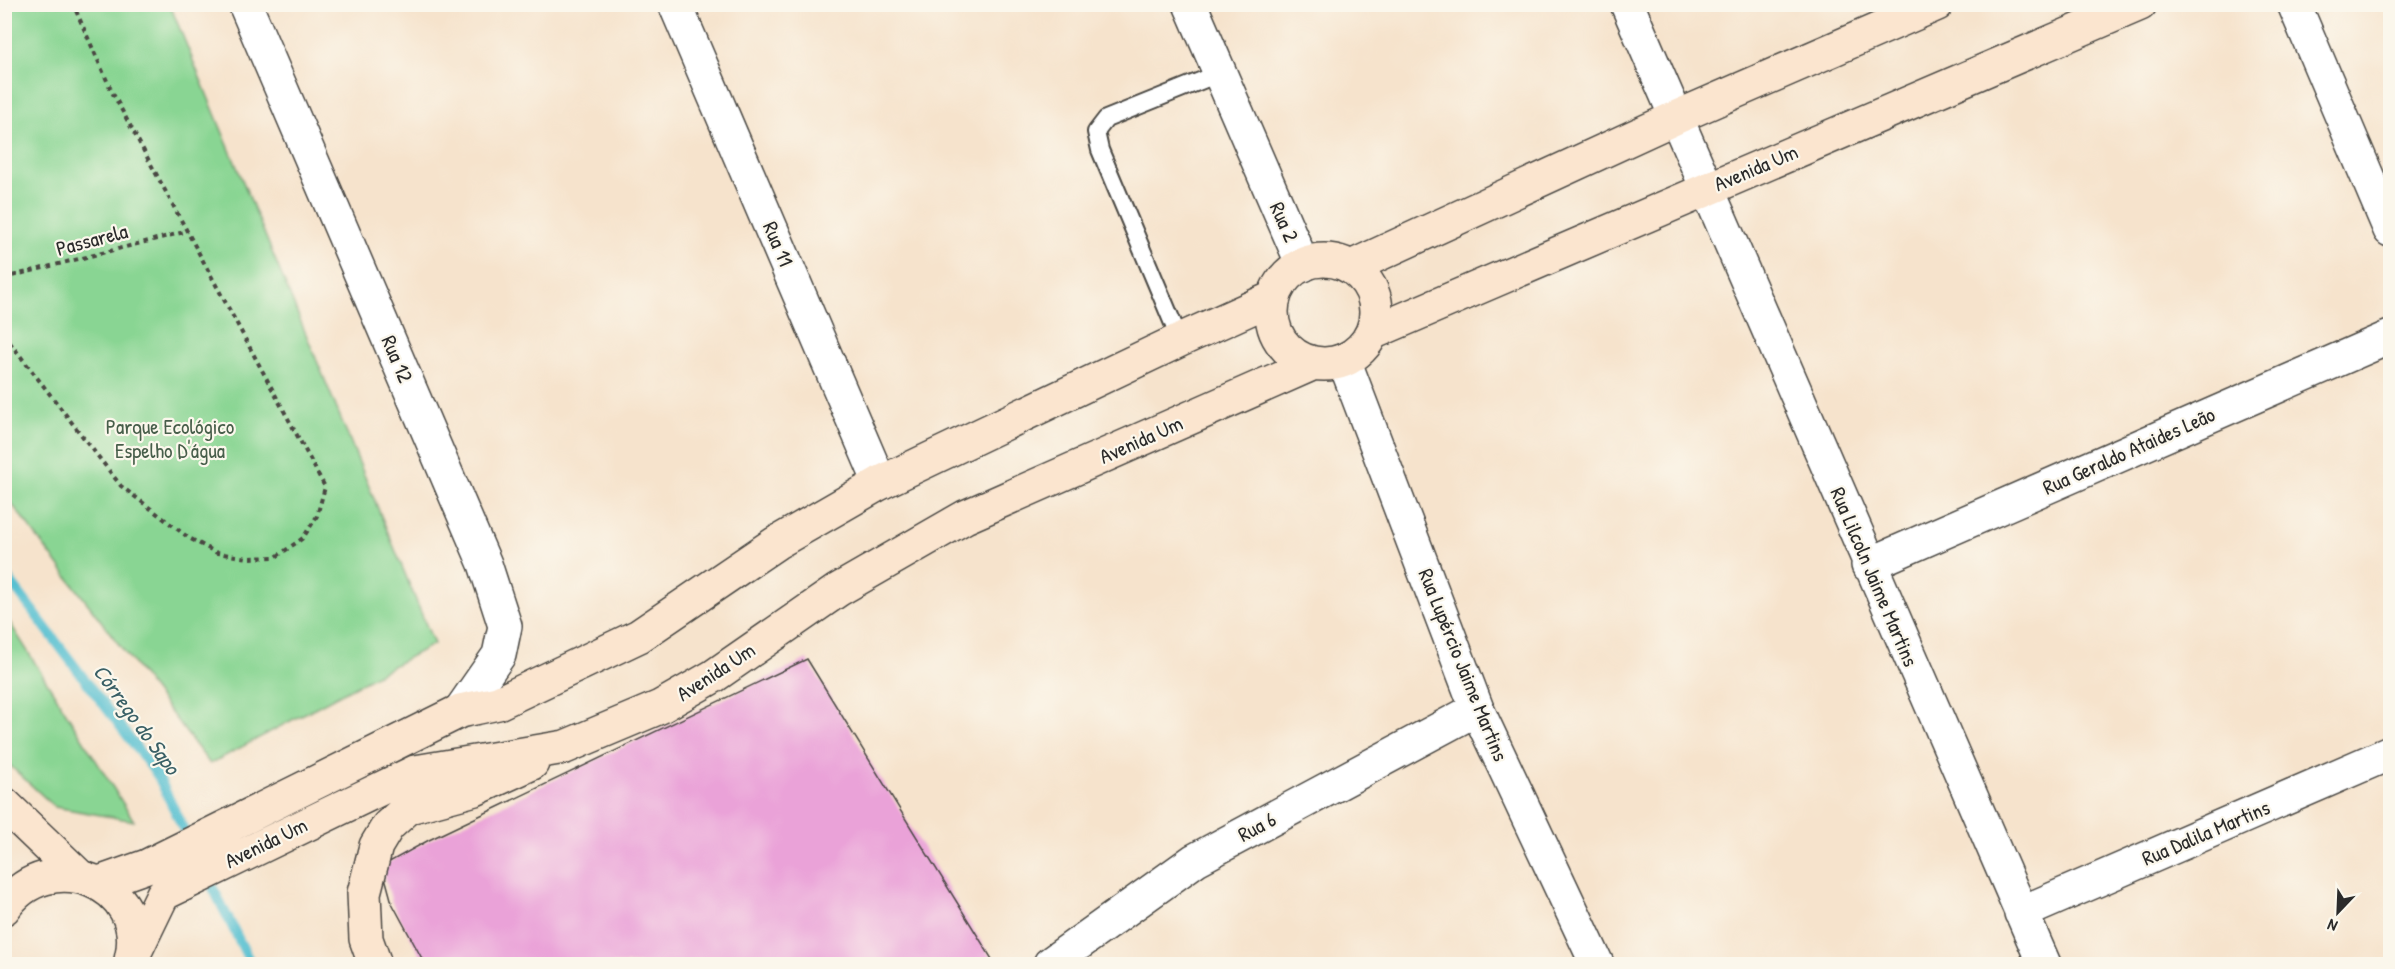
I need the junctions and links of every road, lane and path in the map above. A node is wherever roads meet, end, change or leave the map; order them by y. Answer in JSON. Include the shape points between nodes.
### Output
{"nodes":[{"id":1,"x":73,"y":4,"type":"edge"},
{"id":2,"x":245,"y":4,"type":"edge"},
{"id":3,"x":675,"y":4,"type":"edge"},
{"id":4,"x":1190,"y":4,"type":"edge"},
{"id":5,"x":1627,"y":4,"type":"edge"},
{"id":6,"x":1937,"y":4,"type":"edge"},
{"id":7,"x":2140,"y":4,"type":"edge"},
{"id":8,"x":2294,"y":4,"type":"edge"},
{"id":9,"x":1220,"y":73,"type":"junction"},
{"id":10,"x":1677,"y":117,"type":"junction"},
{"id":11,"x":1708,"y":189,"type":"junction"},
{"id":12,"x":2391,"y":230,"type":"edge"},
{"id":13,"x":188,"y":231,"type":"junction"},
{"id":14,"x":1303,"y":265,"type":"junction"},
{"id":15,"x":1352,"y":267,"type":"junction"},
{"id":16,"x":4,"y":278,"type":"edge"},
{"id":17,"x":1273,"y":298,"type":"junction"},
{"id":18,"x":1372,"y":333,"type":"junction"},
{"id":19,"x":4,"y":335,"type":"edge"},
{"id":20,"x":2391,"y":337,"type":"edge"},
{"id":21,"x":1180,"y":340,"type":"junction"},
{"id":22,"x":1344,"y":360,"type":"junction"},
{"id":23,"x":1312,"y":364,"type":"junction"},
{"id":24,"x":880,"y":483,"type":"junction"},
{"id":25,"x":1868,"y":565,"type":"junction"},
{"id":26,"x":1477,"y":709,"type":"junction"},
{"id":27,"x":460,"y":711,"type":"junction"},
{"id":28,"x":565,"y":747,"type":"junction"},
{"id":29,"x":2391,"y":753,"type":"edge"},
{"id":30,"x":4,"y":804,"type":"edge"},
{"id":31,"x":89,"y":879,"type":"junction"},
{"id":32,"x":155,"y":880,"type":"junction"},
{"id":33,"x":4,"y":908,"type":"edge"},
{"id":34,"x":2021,"y":913,"type":"junction"},
{"id":35,"x":131,"y":961,"type":"edge"},
{"id":36,"x":375,"y":964,"type":"edge"},
{"id":37,"x":1050,"y":964,"type":"edge"},
{"id":38,"x":1597,"y":964,"type":"edge"},
{"id":39,"x":2044,"y":964,"type":"edge"}],
"edges":[{"from":1,"to":13,"type":"path","via":[[112,92]]},
{"from":2,"to":27,"type":"street","name":"Rua 12","via":[[485,564],[505,626],[499,655]]},
{"from":3,"to":24,"type":"street","name":"Rua 11"},
{"from":4,"to":9,"type":"street"},
{"from":5,"to":10,"type":"street"},
{"from":6,"to":10,"type":"street"},
{"from":7,"to":11,"type":"street","name":"Avenida Um"},
{"from":8,"to":12,"type":"street"},
{"from":9,"to":14,"type":"street","name":"Rua 2"},
{"from":9,"to":21,"type":"lane","via":[[1106,119],[1095,132]]},
{"from":10,"to":11,"type":"street","name":"Rua Lilcoln Jaime Martins"},
{"from":10,"to":15,"type":"street"},
{"from":11,"to":18,"type":"street","name":"Avenida Um"},
{"from":11,"to":25,"type":"street","name":"Rua Lilcoln Jaime Martins"},
{"from":13,"to":16,"type":"path","name":"Passarela"},
{"from":13,"to":19,"type":"path","via":[[325,487],[316,516],[303,538],[276,557],[217,553],[189,538],[121,486]]},
{"from":14,"to":15,"type":"street","via":[[1332,261]]},
{"from":14,"to":17,"type":"street","via":[[1281,281]]},
{"from":15,"to":18,"type":"street","via":[[1367,281],[1376,299],[1377,319]]},
{"from":17,"to":21,"type":"street","name":"Avenida Um"},
{"from":17,"to":23,"type":"street","via":[[1271,316],[1277,337],[1292,354]]},
{"from":18,"to":22,"type":"street","via":[[1354,356]]},
{"from":20,"to":25,"type":"street","name":"Rua Geraldo Ataides Leão"},
{"from":21,"to":24,"type":"street","name":"Avenida Um"},
{"from":22,"to":23,"type":"street"},
{"from":22,"to":26,"type":"street","name":"Rua Lupércio Jaime Martins"},
{"from":23,"to":28,"type":"street","name":"Avenida Um","via":[[965,517],[838,590],[714,676],[660,707]]},
{"from":24,"to":27,"type":"street","name":"Avenida Um","via":[[777,543],[639,636],[498,703]]},
{"from":25,"to":34,"type":"street","name":"Rua Lilcoln Jaime Martins"},
{"from":26,"to":37,"type":"street","name":"Rua 6","via":[[1195,860]]},
{"from":26,"to":38,"type":"street","name":"Rua Lupércio Jaime Martins"},
{"from":27,"to":32,"type":"street","name":"Avenida Um","via":[[248,815]]},
{"from":28,"to":32,"type":"street","name":"Avenida Um","via":[[415,772],[270,840]]},
{"from":28,"to":36,"type":"street","via":[[475,789],[410,807],[388,826],[376,846],[364,893],[366,939]]},
{"from":29,"to":34,"type":"street","name":"Rua Dalila Martins"},
{"from":30,"to":31,"type":"street"},
{"from":31,"to":32,"type":"street","name":"Avenida Um"},
{"from":31,"to":33,"type":"street","name":"Avenida Um","via":[[55,874],[32,881],[13,895]]},
{"from":31,"to":35,"type":"street","via":[[110,891],[125,910],[134,938]]},
{"from":32,"to":35,"type":"street"},
{"from":34,"to":39,"type":"street","name":"Rua Lilcoln Jaime Martins"}]}
